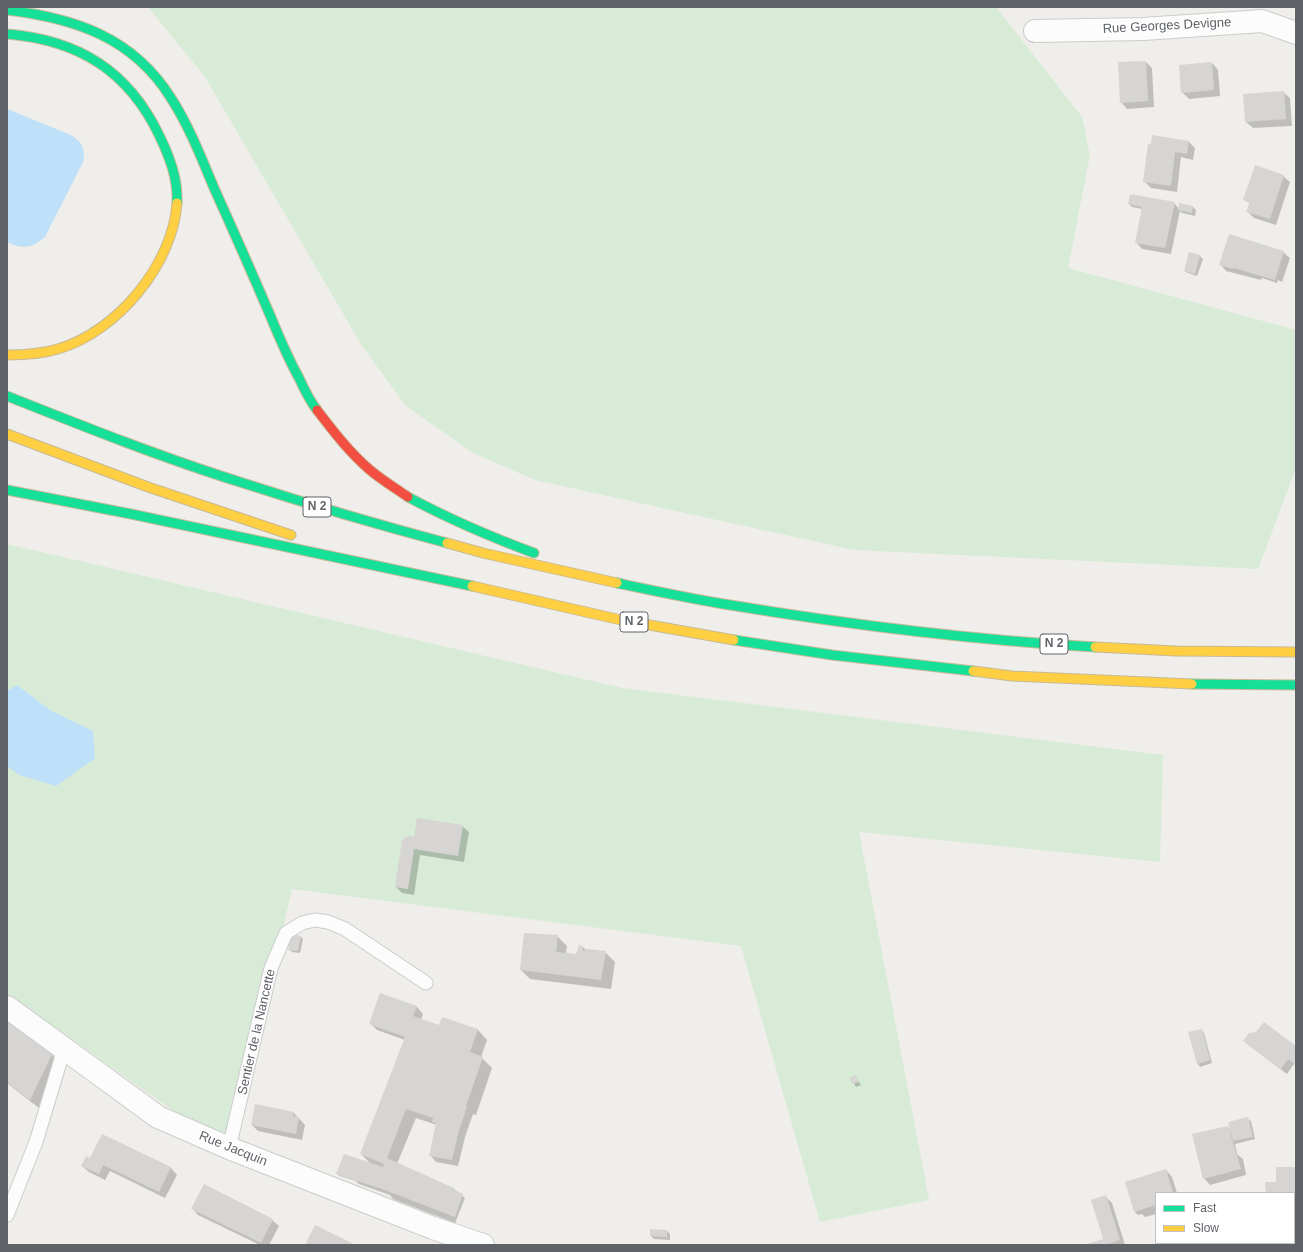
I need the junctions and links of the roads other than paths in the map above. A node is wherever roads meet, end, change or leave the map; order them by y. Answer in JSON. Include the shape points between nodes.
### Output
{"nodes":[{"id":1,"x":7,"y":10,"type":"edge"},
{"id":2,"x":1035,"y":31,"type":"dead end"},
{"id":3,"x":1296,"y":33,"type":"edge"},
{"id":4,"x":7,"y":34,"type":"edge"},
{"id":5,"x":7,"y":355,"type":"edge"},
{"id":6,"x":7,"y":396,"type":"edge"},
{"id":7,"x":7,"y":434,"type":"edge"},
{"id":8,"x":7,"y":490,"type":"edge"},
{"id":9,"x":296,"y":537,"type":"dead end"},
{"id":10,"x":327,"y":546,"type":"dead end"},
{"id":11,"x":438,"y":578,"type":"junction"},
{"id":12,"x":636,"y":587,"type":"junction"},
{"id":13,"x":1296,"y":652,"type":"edge"},
{"id":14,"x":1296,"y":685,"type":"edge"},
{"id":15,"x":426,"y":983,"type":"dead end"},
{"id":16,"x":7,"y":1007,"type":"edge"},
{"id":17,"x":64,"y":1049,"type":"junction"},
{"id":18,"x":229,"y":1148,"type":"junction"},
{"id":19,"x":7,"y":1215,"type":"edge"},
{"id":20,"x":431,"y":1236,"type":"edge"},
{"id":21,"x":483,"y":1245,"type":"edge"}],
"edges":[{"from":1,"to":12,"type":"highway","via":[[60,18],[96,32],[127,50],[157,78],[168,92],[201,157],[282,345],[314,406],[332,430],[372,471],[394,487],[451,519],[500,541]]},
{"from":2,"to":3,"type":"street","name":"Rue Georges Devigne","via":[[1143,29],[1262,20]]},
{"from":4,"to":5,"type":"highway","via":[[43,39],[69,48],[91,58],[115,74],[132,92],[158,132],[175,176],[177,192],[175,217],[163,253],[138,295],[124,310],[92,334],[74,343],[49,352]]},
{"from":6,"to":12,"type":"highway","number":"N 2","via":[[180,462],[342,515],[529,564]]},
{"from":7,"to":9,"type":"highway","via":[[142,485]]},
{"from":8,"to":11,"type":"highway"},
{"from":10,"to":11,"type":"highway","number":"N 2"},
{"from":11,"to":14,"type":"highway","number":"N 2","via":[[621,620],[832,655],[1012,676],[1192,684]]},
{"from":12,"to":13,"type":"highway","number":"N 2","via":[[797,616],[978,639],[1066,645]]},
{"from":15,"to":18,"type":"lane","name":"Sentier de la Nancette","via":[[345,929],[328,922],[315,920],[302,923],[286,933],[271,968]]},
{"from":16,"to":17,"type":"street","name":"Rue Jacquin"},
{"from":17,"to":18,"type":"street","name":"Rue Jacquin","via":[[158,1117]]},
{"from":17,"to":19,"type":"lane","via":[[36,1142]]},
{"from":18,"to":20,"type":"street","name":"Rue Jacquin"},
{"from":20,"to":21,"type":"street","name":"Rue Jacquin"}]}
